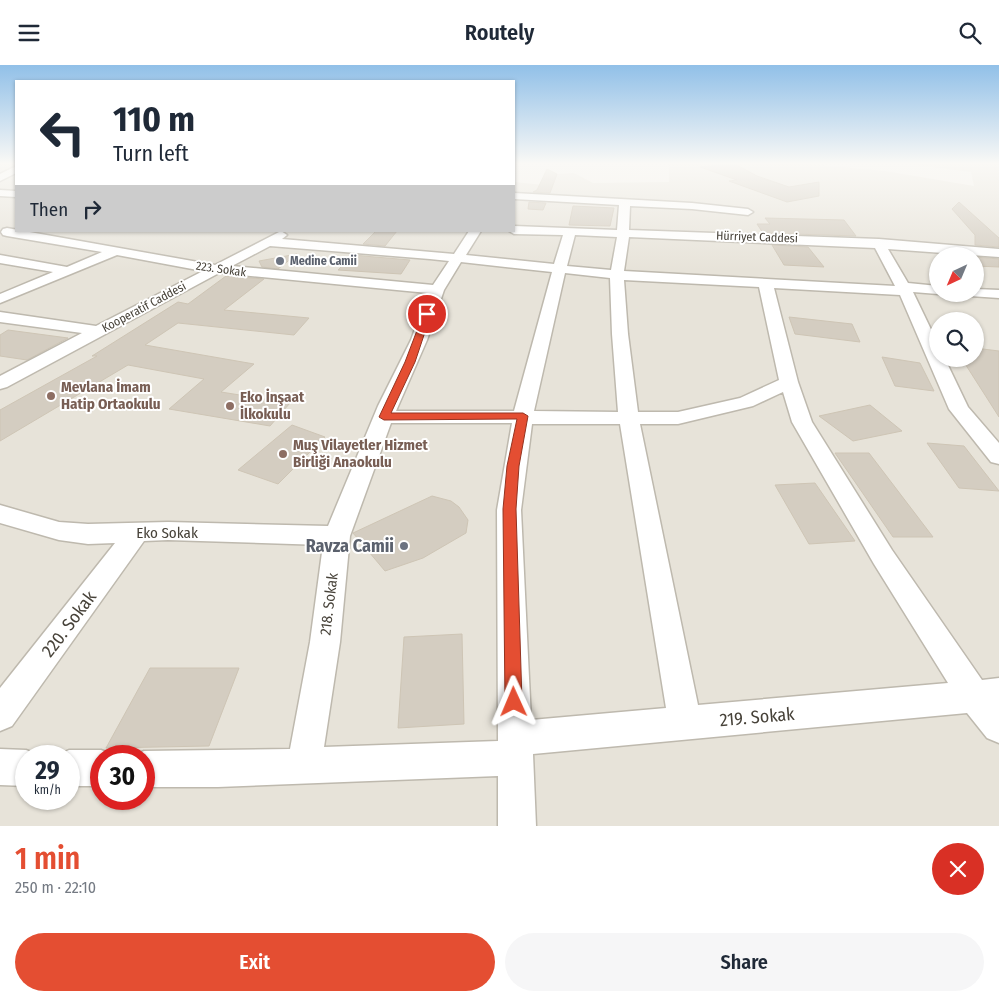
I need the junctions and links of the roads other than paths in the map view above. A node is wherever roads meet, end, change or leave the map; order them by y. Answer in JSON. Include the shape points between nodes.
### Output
{"nodes":[{"id":1,"x":579,"y":200,"type":"edge"},
{"id":2,"x":692,"y":200,"type":"edge"},
{"id":3,"x":625,"y":202,"type":"junction"},
{"id":4,"x":692,"y":206,"type":"junction"},
{"id":5,"x":748,"y":212,"type":"dead end"},
{"id":6,"x":515,"y":231,"type":"edge"},
{"id":7,"x":8,"y":232,"type":"edge"},
{"id":8,"x":286,"y":232,"type":"edge"},
{"id":9,"x":474,"y":232,"type":"edge"},
{"id":10,"x":570,"y":232,"type":"junction"},
{"id":11,"x":623,"y":234,"type":"junction"},
{"id":12,"x":268,"y":242,"type":"junction"},
{"id":13,"x":878,"y":243,"type":"junction"},
{"id":14,"x":114,"y":252,"type":"junction"},
{"id":15,"x":999,"y":253,"type":"edge"},
{"id":16,"x":456,"y":258,"type":"junction"},
{"id":17,"x":0,"y":259,"type":"edge"},
{"id":18,"x":217,"y":269,"type":"junction"},
{"id":19,"x":560,"y":269,"type":"junction"},
{"id":20,"x":68,"y":271,"type":"junction"},
{"id":21,"x":617,"y":275,"type":"junction"},
{"id":22,"x":764,"y":283,"type":"junction"},
{"id":23,"x":904,"y":289,"type":"junction"},
{"id":24,"x":437,"y":290,"type":"junction"},
{"id":25,"x":929,"y":290,"type":"edge"},
{"id":26,"x":984,"y":293,"type":"edge"},
{"id":27,"x":999,"y":294,"type":"edge"},
{"id":28,"x":0,"y":299,"type":"edge"},
{"id":29,"x":0,"y":317,"type":"edge"},
{"id":30,"x":99,"y":331,"type":"junction"},
{"id":31,"x":788,"y":382,"type":"junction"},
{"id":32,"x":0,"y":383,"type":"edge"},
{"id":33,"x":523,"y":416,"type":"junction"},
{"id":34,"x":384,"y":417,"type":"junction"},
{"id":35,"x":629,"y":418,"type":"junction"},
{"id":36,"x":999,"y":457,"type":"edge"},
{"id":37,"x":0,"y":514,"type":"edge"},
{"id":38,"x":137,"y":532,"type":"junction"},
{"id":39,"x":337,"y":536,"type":"junction"},
{"id":40,"x":987,"y":695,"type":"edge"},
{"id":41,"x":0,"y":714,"type":"edge"},
{"id":42,"x":685,"y":724,"type":"junction"},
{"id":43,"x":999,"y":726,"type":"edge"},
{"id":44,"x":515,"y":749,"type":"junction"},
{"id":45,"x":304,"y":766,"type":"junction"},
{"id":46,"x":0,"y":767,"type":"edge"},
{"id":47,"x":15,"y":768,"type":"edge"},
{"id":48,"x":155,"y":769,"type":"edge"},
{"id":49,"x":517,"y":826,"type":"edge"}],
"edges":[{"from":1,"to":3,"type":"street"},
{"from":2,"to":4,"type":"street"},
{"from":3,"to":4,"type":"street"},
{"from":3,"to":11,"type":"street"},
{"from":4,"to":5,"type":"street"},
{"from":6,"to":10,"type":"street","name":"Hürriyet Caddesi"},
{"from":7,"to":14,"type":"street","name":"223. Sokak"},
{"from":8,"to":12,"type":"street","name":"Kooperatif Caddesi"},
{"from":9,"to":16,"type":"street","name":"218. Sokak"},
{"from":10,"to":11,"type":"street","name":"Hürriyet Caddesi"},
{"from":10,"to":19,"type":"street"},
{"from":11,"to":13,"type":"street","name":"Hürriyet Caddesi"},
{"from":11,"to":21,"type":"street"},
{"from":12,"to":16,"type":"street"},
{"from":12,"to":18,"type":"street","name":"Kooperatif Caddesi"},
{"from":13,"to":15,"type":"street","name":"Hürriyet Caddesi"},
{"from":13,"to":23,"type":"street"},
{"from":14,"to":18,"type":"street","name":"223. Sokak"},
{"from":14,"to":20,"type":"street"},
{"from":16,"to":19,"type":"street"},
{"from":16,"to":24,"type":"street","name":"218. Sokak"},
{"from":17,"to":20,"type":"street"},
{"from":18,"to":24,"type":"street","name":"223. Sokak"},
{"from":18,"to":30,"type":"street","name":"Kooperatif Caddesi"},
{"from":19,"to":21,"type":"street"},
{"from":19,"to":33,"type":"street"},
{"from":20,"to":28,"type":"street"},
{"from":21,"to":22,"type":"street"},
{"from":21,"to":35,"type":"street"},
{"from":22,"to":23,"type":"street"},
{"from":22,"to":31,"type":"street"},
{"from":23,"to":25,"type":"street"},
{"from":23,"to":36,"type":"street","via":[[959,409]]},
{"from":24,"to":34,"type":"street","name":"218. Sokak","via":[[410,362]]},
{"from":26,"to":27,"type":"street"},
{"from":29,"to":30,"type":"street"},
{"from":30,"to":32,"type":"street","name":"Kooperatif Caddesi"},
{"from":31,"to":35,"type":"street","via":[[746,402],[702,414],[678,418]]},
{"from":31,"to":40,"type":"street","via":[[802,422],[883,557]]},
{"from":33,"to":34,"type":"street"},
{"from":33,"to":35,"type":"street"},
{"from":33,"to":44,"type":"street","via":[[509,509]]},
{"from":34,"to":39,"type":"street","name":"218. Sokak"},
{"from":35,"to":42,"type":"street"},
{"from":37,"to":38,"type":"street","name":"Eko Sokak","via":[[59,531],[88,534]]},
{"from":38,"to":39,"type":"street","name":"Eko Sokak"},
{"from":38,"to":41,"type":"street","name":"220. Sokak"},
{"from":39,"to":45,"type":"street","name":"218. Sokak","via":[[325,642]]},
{"from":40,"to":42,"type":"street","name":"219. Sokak"},
{"from":40,"to":43,"type":"street"},
{"from":42,"to":44,"type":"street","name":"219. Sokak"},
{"from":44,"to":45,"type":"street","name":"219. Sokak"},
{"from":44,"to":49,"type":"street"},
{"from":45,"to":48,"type":"street","name":"219. Sokak"},
{"from":46,"to":47,"type":"street"}]}
